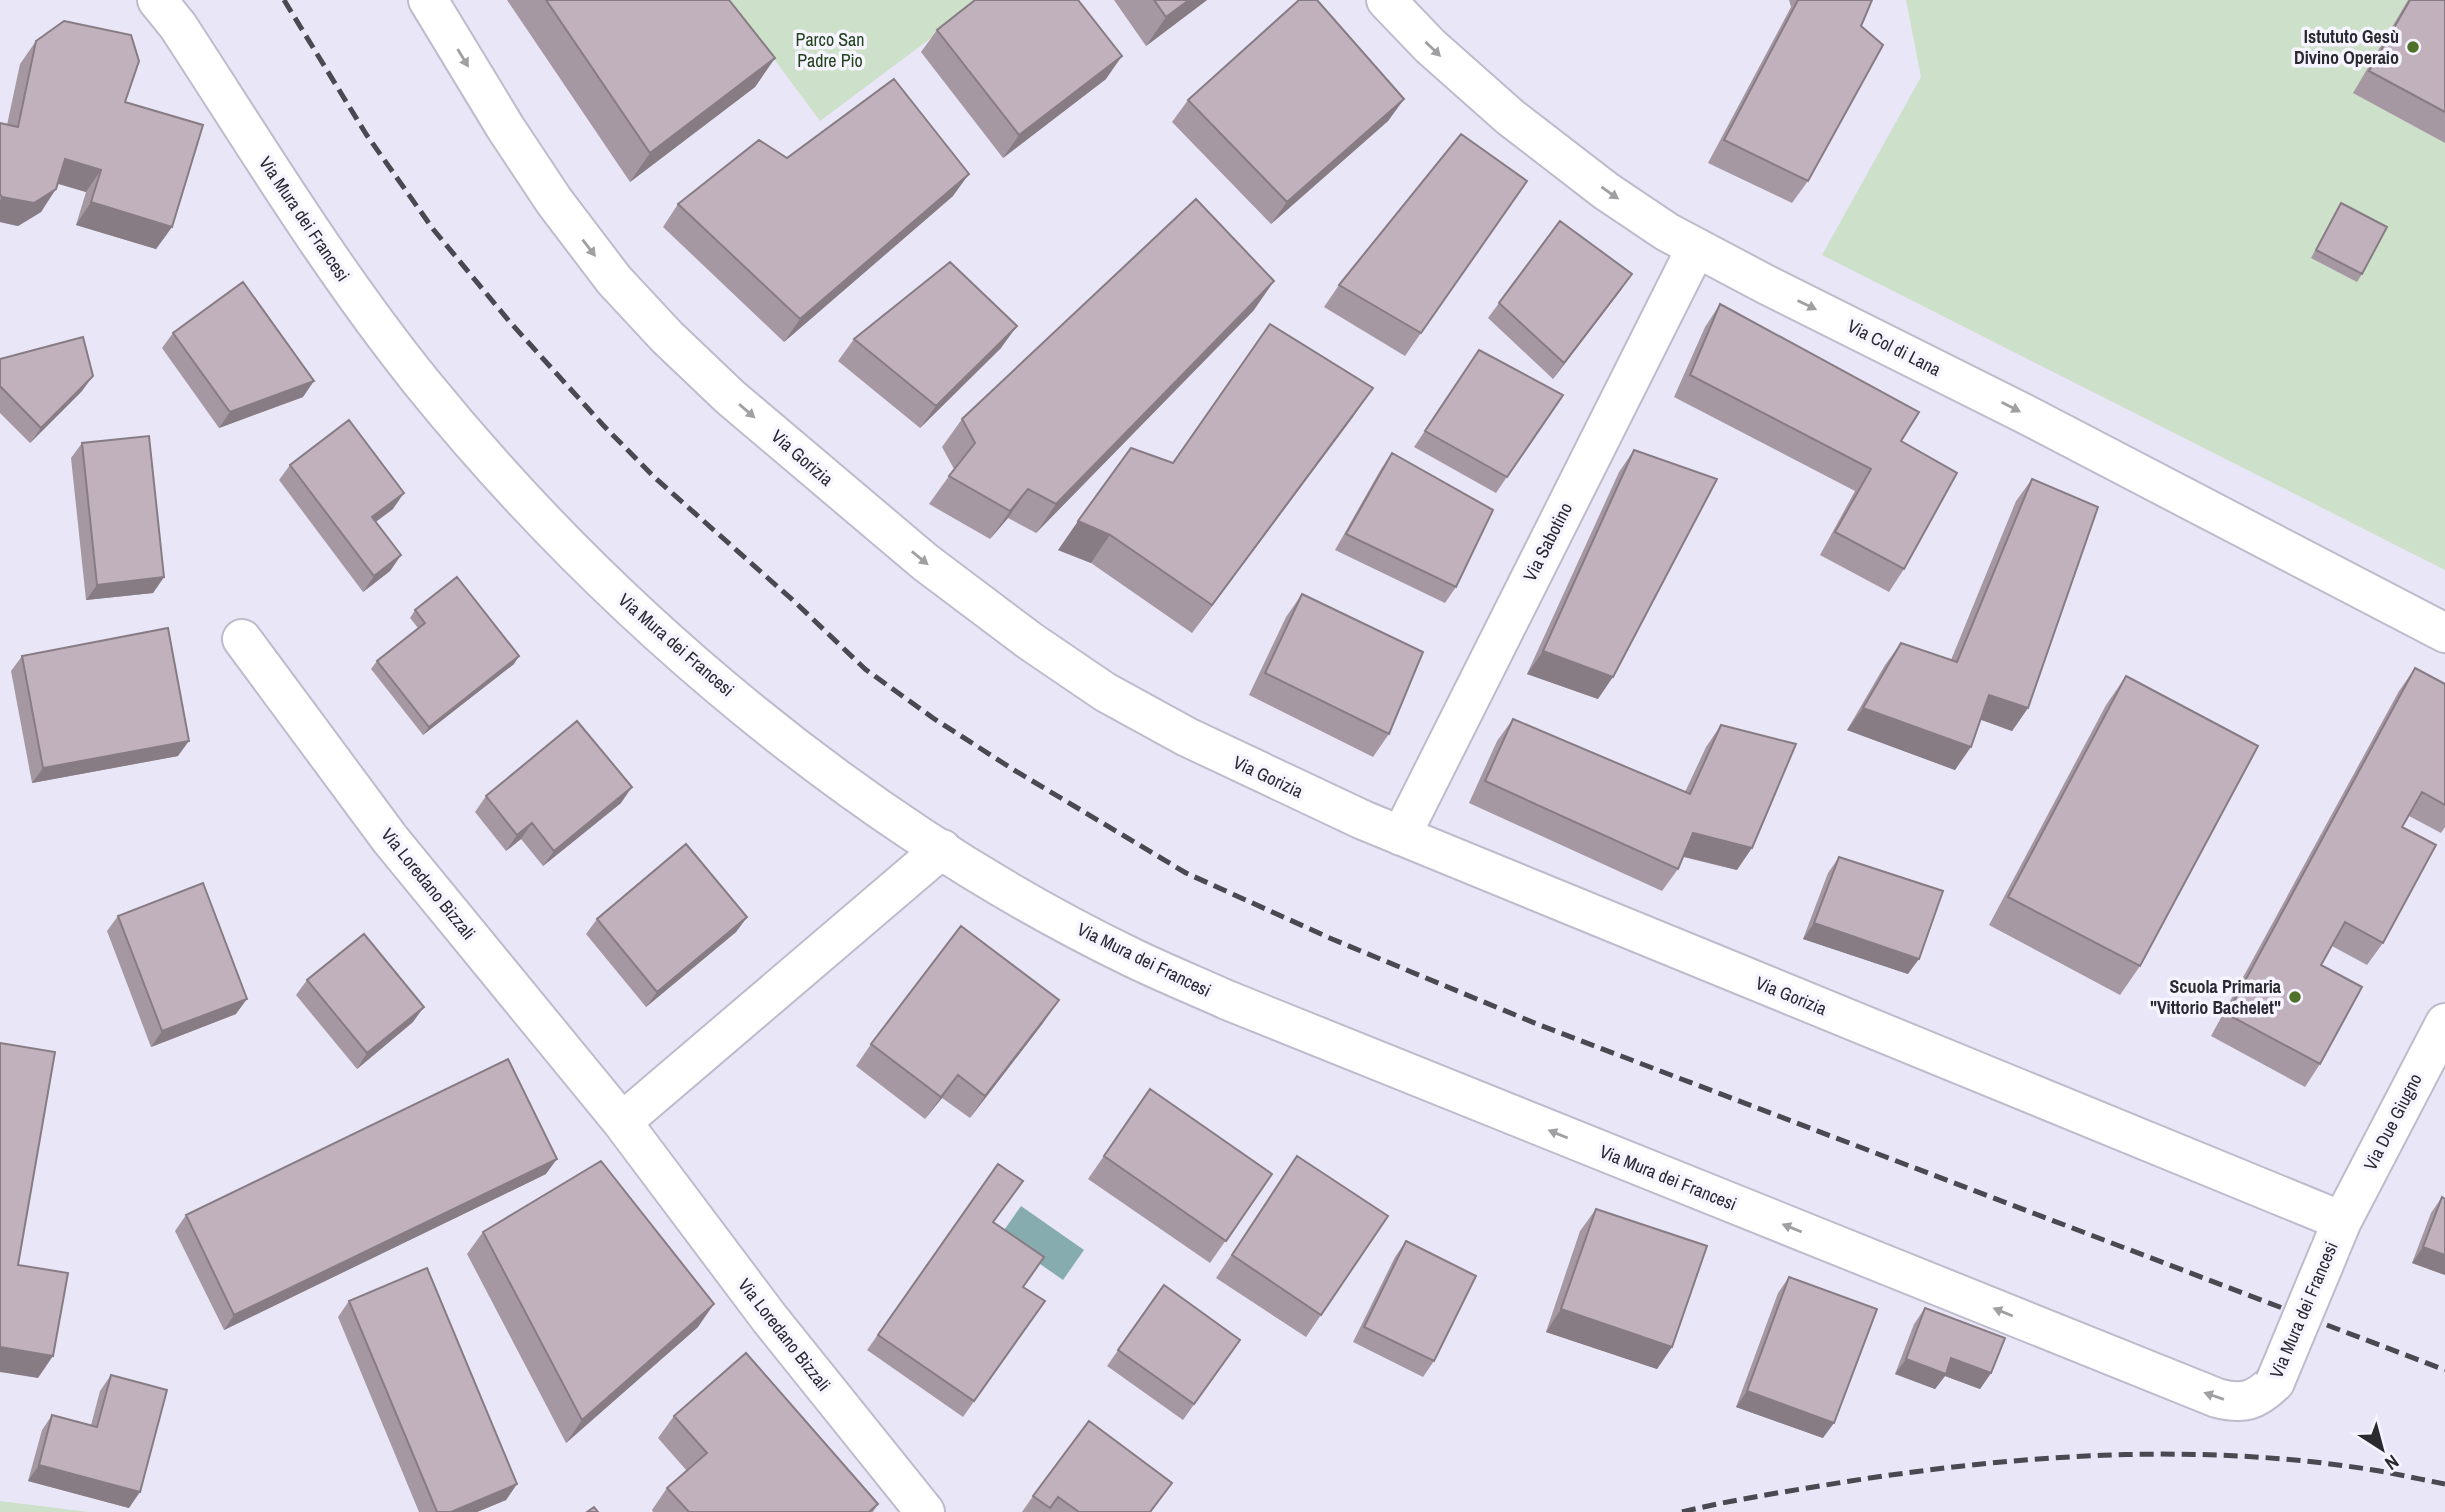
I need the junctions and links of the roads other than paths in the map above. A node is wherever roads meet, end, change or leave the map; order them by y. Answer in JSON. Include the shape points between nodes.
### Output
{"nodes":[{"id":1,"x":157,"y":0,"type":"edge"},
{"id":2,"x":428,"y":0,"type":"edge"},
{"id":3,"x":1386,"y":0,"type":"edge"},
{"id":4,"x":1696,"y":248,"type":"junction"},
{"id":5,"x":2445,"y":633,"type":"edge"},
{"id":6,"x":242,"y":639,"type":"dead end"},
{"id":7,"x":1401,"y":836,"type":"junction"},
{"id":8,"x":942,"y":849,"type":"junction"},
{"id":9,"x":2445,"y":1023,"type":"edge"},
{"id":10,"x":622,"y":1122,"type":"junction"},
{"id":11,"x":2336,"y":1236,"type":"junction"},
{"id":12,"x":925,"y":1512,"type":"edge"}],
"edges":[{"from":1,"to":8,"type":"street","name":"Via Mura dei Francesi","via":[[352,290],[499,473],[610,587],[728,692],[832,775]]},
{"from":2,"to":7,"type":"street","name":"Via Gorizia","one_way":true,"via":[[532,169],[614,280],[697,366],[839,491],[976,602],[1105,692],[1249,768]]},
{"from":3,"to":4,"type":"street","name":"Via Col di Lana","one_way":true,"via":[[1459,74],[1540,141]]},
{"from":4,"to":5,"type":"street","name":"Via Col di Lana","one_way":true},
{"from":4,"to":7,"type":"street","name":"Via Sabotino"},
{"from":6,"to":10,"type":"street","name":"Via Loredano Bizzali","via":[[390,839]]},
{"from":7,"to":11,"type":"street","name":"Via Gorizia"},
{"from":8,"to":10,"type":"street"},
{"from":11,"to":8,"type":"street","name":"Via Mura dei Francesi","one_way":true,"bridge":true,"via":[[2275,1382],[2258,1397],[2233,1402],[1227,1000],[1131,957]]},
{"from":9,"to":11,"type":"street","name":"Via Due Giugno"},
{"from":10,"to":12,"type":"street","name":"Via Loredano Bizzali","via":[[770,1319]]}]}
